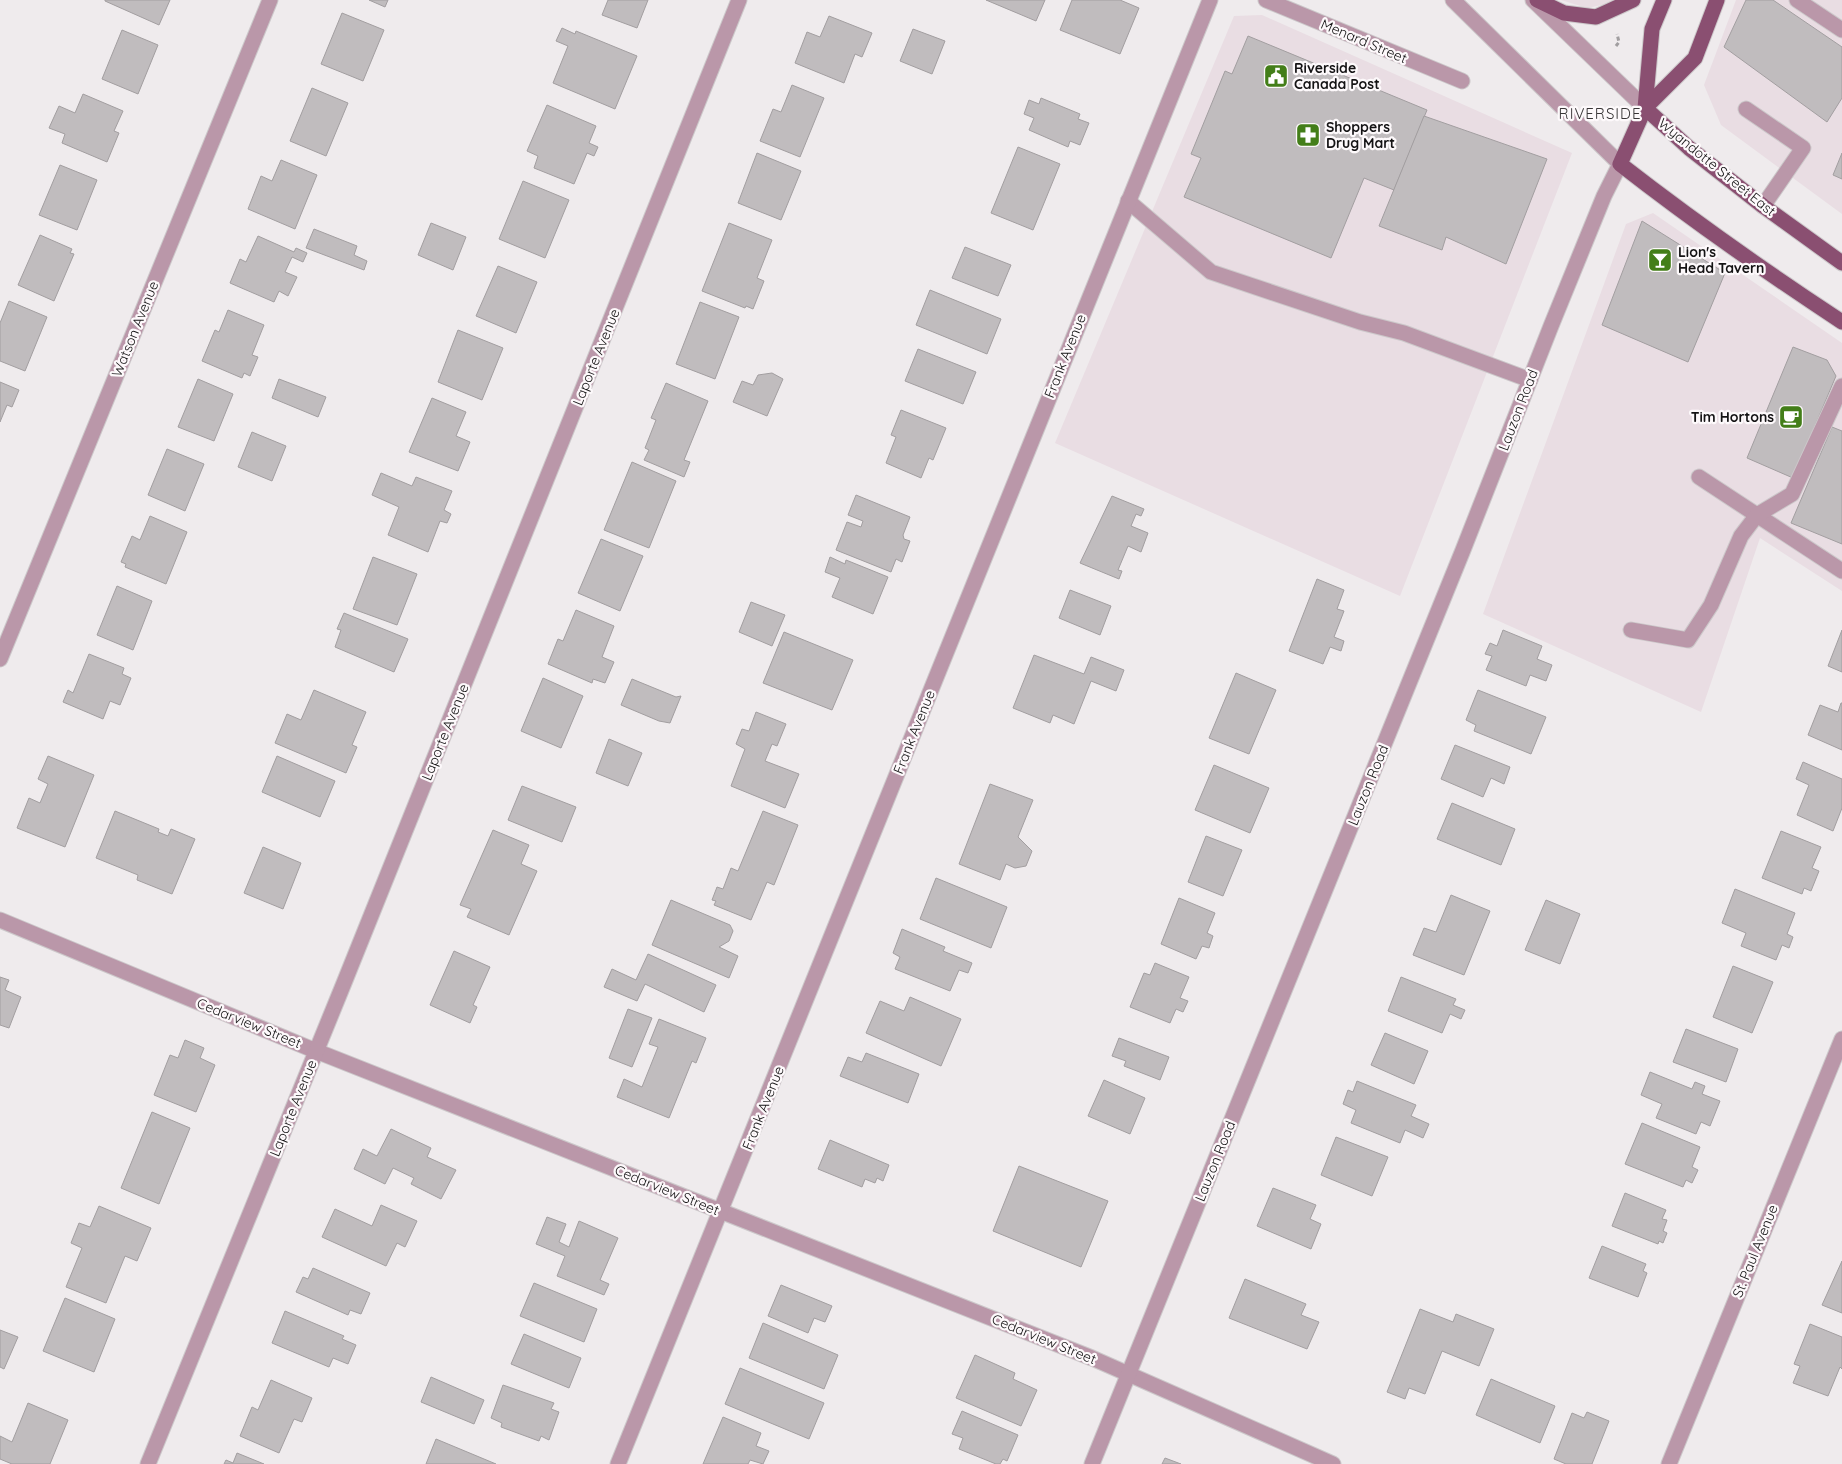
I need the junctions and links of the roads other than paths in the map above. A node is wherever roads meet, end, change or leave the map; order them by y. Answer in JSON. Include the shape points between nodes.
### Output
{"nodes":[{"id":1,"x":270,"y":0,"type":"edge"},
{"id":2,"x":739,"y":0,"type":"edge"},
{"id":3,"x":1210,"y":0,"type":"edge"},
{"id":4,"x":1266,"y":0,"type":"edge"},
{"id":5,"x":1453,"y":0,"type":"edge"},
{"id":6,"x":1532,"y":0,"type":"edge"},
{"id":7,"x":1537,"y":0,"type":"edge"},
{"id":8,"x":1634,"y":0,"type":"edge"},
{"id":9,"x":1664,"y":0,"type":"edge"},
{"id":10,"x":1717,"y":0,"type":"edge"},
{"id":11,"x":1797,"y":0,"type":"edge"},
{"id":12,"x":1842,"y":30,"type":"edge"},
{"id":13,"x":1462,"y":81,"type":"dead end"},
{"id":14,"x":1645,"y":108,"type":"junction"},
{"id":15,"x":1746,"y":109,"type":"dead end"},
{"id":16,"x":1620,"y":164,"type":"junction"},
{"id":17,"x":1128,"y":201,"type":"junction"},
{"id":18,"x":1763,"y":206,"type":"junction"},
{"id":19,"x":1842,"y":263,"type":"edge"},
{"id":20,"x":1842,"y":322,"type":"edge"},
{"id":21,"x":1530,"y":380,"type":"junction"},
{"id":22,"x":1842,"y":386,"type":"edge"},
{"id":23,"x":1699,"y":477,"type":"dead end"},
{"id":24,"x":1757,"y":515,"type":"junction"},
{"id":25,"x":1842,"y":570,"type":"edge"},
{"id":26,"x":1631,"y":630,"type":"dead end"},
{"id":27,"x":0,"y":659,"type":"edge"},
{"id":28,"x":0,"y":920,"type":"edge"},
{"id":29,"x":1842,"y":1039,"type":"edge"},
{"id":30,"x":316,"y":1051,"type":"junction"},
{"id":31,"x":721,"y":1212,"type":"junction"},
{"id":32,"x":1129,"y":1373,"type":"junction"},
{"id":33,"x":148,"y":1464,"type":"edge"},
{"id":34,"x":618,"y":1464,"type":"edge"},
{"id":35,"x":1092,"y":1464,"type":"edge"},
{"id":36,"x":1332,"y":1464,"type":"edge"},
{"id":37,"x":1669,"y":1464,"type":"edge"}],
"edges":[{"from":1,"to":27,"type":"street","name":"Watson Avenue"},
{"from":2,"to":30,"type":"street","name":"Laporte Avenue"},
{"from":3,"to":17,"type":"street","name":"Frank Avenue"},
{"from":4,"to":13,"type":"street","name":"Menard Street"},
{"from":5,"to":16,"type":"street"},
{"from":6,"to":14,"type":"street","name":"Wyandotte Street East"},
{"from":7,"to":8,"type":"main road","via":[[1564,13],[1596,17]]},
{"from":9,"to":14,"type":"main road","name":"Lauzon Road","via":[[1652,29]]},
{"from":10,"to":14,"type":"main road","name":"Lauzon Road","via":[[1695,58]]},
{"from":11,"to":12,"type":"street"},
{"from":14,"to":16,"type":"main road","name":"Lauzon Road"},
{"from":14,"to":18,"type":"main road","name":"Wyandotte Street East","via":[[1689,148]]},
{"from":15,"to":18,"type":"street","via":[[1803,148]]},
{"from":16,"to":20,"type":"main road","via":[[1663,198]]},
{"from":16,"to":21,"type":"street","name":"Lauzon Road"},
{"from":17,"to":21,"type":"street","via":[[1211,272],[1360,322],[1404,333]]},
{"from":17,"to":31,"type":"street","name":"Frank Avenue"},
{"from":18,"to":19,"type":"main road","name":"Wyandotte Street East"},
{"from":21,"to":32,"type":"street","name":"Lauzon Road"},
{"from":22,"to":24,"type":"street","via":[[1792,494]]},
{"from":23,"to":24,"type":"street"},
{"from":24,"to":25,"type":"street"},
{"from":24,"to":26,"type":"street","via":[[1741,536],[1711,605],[1688,640]]},
{"from":28,"to":30,"type":"street","name":"Cedarview Street"},
{"from":29,"to":37,"type":"street","name":"St. Paul Avenue"},
{"from":30,"to":31,"type":"street","name":"Cedarview Street"},
{"from":30,"to":33,"type":"street","name":"Laporte Avenue"},
{"from":31,"to":32,"type":"street","name":"Cedarview Street"},
{"from":31,"to":34,"type":"street","name":"Frank Avenue"},
{"from":32,"to":35,"type":"street","name":"Lauzon Road"},
{"from":32,"to":36,"type":"street","name":"Cedarview Street"}]}
